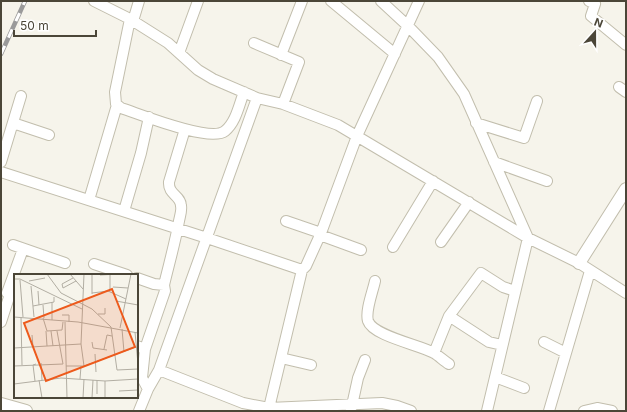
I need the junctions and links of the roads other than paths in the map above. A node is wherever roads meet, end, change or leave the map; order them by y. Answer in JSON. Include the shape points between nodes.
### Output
{"nodes":[{"id":1,"x":94,"y":1,"type":"edge"},
{"id":2,"x":138,"y":1,"type":"edge"},
{"id":3,"x":198,"y":1,"type":"edge"},
{"id":4,"x":302,"y":1,"type":"edge"},
{"id":5,"x":331,"y":1,"type":"edge"},
{"id":6,"x":381,"y":1,"type":"edge"},
{"id":7,"x":419,"y":1,"type":"edge"},
{"id":8,"x":589,"y":1,"type":"edge"},
{"id":9,"x":132,"y":20,"type":"junction"},
{"id":10,"x":407,"y":28,"type":"junction"},
{"id":11,"x":254,"y":43,"type":"dead end"},
{"id":12,"x":626,"y":45,"type":"edge"},
{"id":13,"x":396,"y":52,"type":"junction"},
{"id":14,"x":179,"y":53,"type":"junction"},
{"id":15,"x":282,"y":55,"type":"junction"},
{"id":16,"x":244,"y":92,"type":"junction"},
{"id":17,"x":21,"y":96,"type":"dead end"},
{"id":18,"x":257,"y":98,"type":"junction"},
{"id":19,"x":537,"y":101,"type":"dead end"},
{"id":20,"x":283,"y":104,"type":"junction"},
{"id":21,"x":117,"y":105,"type":"junction"},
{"id":22,"x":149,"y":117,"type":"junction"},
{"id":23,"x":13,"y":123,"type":"junction"},
{"id":24,"x":476,"y":123,"type":"junction"},
{"id":25,"x":185,"y":129,"type":"junction"},
{"id":26,"x":49,"y":135,"type":"dead end"},
{"id":27,"x":358,"y":136,"type":"junction"},
{"id":28,"x":1,"y":162,"type":"edge"},
{"id":29,"x":494,"y":162,"type":"junction"},
{"id":30,"x":1,"y":172,"type":"edge"},
{"id":31,"x":433,"y":181,"type":"junction"},
{"id":32,"x":547,"y":181,"type":"dead end"},
{"id":33,"x":626,"y":189,"type":"edge"},
{"id":34,"x":89,"y":200,"type":"junction"},
{"id":35,"x":469,"y":202,"type":"junction"},
{"id":36,"x":124,"y":211,"type":"junction"},
{"id":37,"x":286,"y":221,"type":"dead end"},
{"id":38,"x":178,"y":228,"type":"junction"},
{"id":39,"x":320,"y":234,"type":"junction"},
{"id":40,"x":207,"y":238,"type":"junction"},
{"id":41,"x":528,"y":238,"type":"junction"},
{"id":42,"x":441,"y":242,"type":"dead end"},
{"id":43,"x":12,"y":245,"type":"dead end"},
{"id":44,"x":393,"y":247,"type":"dead end"},
{"id":45,"x":23,"y":249,"type":"junction"},
{"id":46,"x":361,"y":250,"type":"dead end"},
{"id":47,"x":65,"y":263,"type":"dead end"},
{"id":48,"x":579,"y":263,"type":"junction"},
{"id":49,"x":94,"y":264,"type":"dead end"},
{"id":50,"x":302,"y":270,"type":"junction"},
{"id":51,"x":590,"y":271,"type":"junction"},
{"id":52,"x":14,"y":274,"type":"edge"},
{"id":53,"x":124,"y":274,"type":"edge"},
{"id":54,"x":14,"y":275,"type":"edge"},
{"id":55,"x":138,"y":278,"type":"edge"},
{"id":56,"x":375,"y":281,"type":"dead end"},
{"id":57,"x":164,"y":285,"type":"junction"},
{"id":58,"x":515,"y":291,"type":"junction"},
{"id":59,"x":8,"y":293,"type":"edge"},
{"id":60,"x":626,"y":293,"type":"edge"},
{"id":61,"x":449,"y":316,"type":"junction"},
{"id":62,"x":1,"y":322,"type":"edge"},
{"id":63,"x":544,"y":342,"type":"dead end"},
{"id":64,"x":502,"y":345,"type":"junction"},
{"id":65,"x":141,"y":347,"type":"edge"},
{"id":66,"x":434,"y":353,"type":"junction"},
{"id":67,"x":566,"y":353,"type":"junction"},
{"id":68,"x":281,"y":358,"type":"junction"},
{"id":69,"x":365,"y":360,"type":"dead end"},
{"id":70,"x":449,"y":364,"type":"dead end"},
{"id":71,"x":311,"y":365,"type":"dead end"},
{"id":72,"x":158,"y":370,"type":"junction"},
{"id":73,"x":495,"y":377,"type":"junction"},
{"id":74,"x":524,"y":388,"type":"dead end"},
{"id":75,"x":148,"y":389,"type":"junction"},
{"id":76,"x":1,"y":404,"type":"edge"},
{"id":77,"x":248,"y":408,"type":"edge"},
{"id":78,"x":269,"y":408,"type":"junction"},
{"id":79,"x":352,"y":408,"type":"edge"},
{"id":80,"x":26,"y":411,"type":"edge"},
{"id":81,"x":139,"y":411,"type":"edge"},
{"id":82,"x":412,"y":411,"type":"edge"},
{"id":83,"x":487,"y":411,"type":"edge"},
{"id":84,"x":549,"y":411,"type":"edge"},
{"id":85,"x":584,"y":411,"type":"edge"},
{"id":86,"x":612,"y":411,"type":"edge"}],
"edges":[{"from":1,"to":9,"type":"street"},
{"from":2,"to":9,"type":"street"},
{"from":3,"to":14,"type":"street"},
{"from":4,"to":15,"type":"street"},
{"from":5,"to":13,"type":"street"},
{"from":6,"to":10,"type":"street"},
{"from":7,"to":10,"type":"street"},
{"from":8,"to":12,"type":"street","via":[[595,4],[591,16]]},
{"from":9,"to":14,"type":"street"},
{"from":9,"to":21,"type":"street","via":[[115,92],[114,99]]},
{"from":10,"to":13,"type":"street"},
{"from":10,"to":24,"type":"street","via":[[438,57],[451,74],[464,94]]},
{"from":11,"to":15,"type":"street"},
{"from":13,"to":27,"type":"street"},
{"from":14,"to":16,"type":"street","via":[[213,79]]},
{"from":15,"to":20,"type":"street","via":[[299,62]]},
{"from":16,"to":18,"type":"street"},
{"from":16,"to":25,"type":"street","via":[[230,126],[223,132],[209,134]]},
{"from":17,"to":23,"type":"street"},
{"from":18,"to":20,"type":"street"},
{"from":18,"to":40,"type":"street"},
{"from":19,"to":24,"type":"street","via":[[524,138]]},
{"from":20,"to":27,"type":"street","via":[[338,125]]},
{"from":21,"to":22,"type":"street"},
{"from":21,"to":34,"type":"street"},
{"from":22,"to":25,"type":"street"},
{"from":22,"to":36,"type":"street"},
{"from":23,"to":26,"type":"street"},
{"from":23,"to":28,"type":"street"},
{"from":24,"to":29,"type":"street"},
{"from":25,"to":38,"type":"street","via":[[169,182],[171,192],[180,200],[182,206]]},
{"from":27,"to":31,"type":"street"},
{"from":27,"to":39,"type":"street"},
{"from":29,"to":32,"type":"street"},
{"from":29,"to":41,"type":"street"},
{"from":30,"to":34,"type":"street"},
{"from":31,"to":35,"type":"street"},
{"from":31,"to":44,"type":"street"},
{"from":33,"to":48,"type":"street"},
{"from":34,"to":36,"type":"street"},
{"from":35,"to":41,"type":"street"},
{"from":35,"to":42,"type":"street"},
{"from":36,"to":38,"type":"street"},
{"from":37,"to":39,"type":"street"},
{"from":38,"to":40,"type":"street"},
{"from":38,"to":57,"type":"street"},
{"from":39,"to":46,"type":"street"},
{"from":39,"to":50,"type":"street"},
{"from":40,"to":50,"type":"street"},
{"from":40,"to":72,"type":"street"},
{"from":41,"to":48,"type":"street"},
{"from":41,"to":58,"type":"street"},
{"from":43,"to":45,"type":"street"},
{"from":45,"to":47,"type":"street"},
{"from":45,"to":52,"type":"street"},
{"from":48,"to":51,"type":"street"},
{"from":49,"to":53,"type":"street"},
{"from":50,"to":68,"type":"street"},
{"from":51,"to":60,"type":"street"},
{"from":51,"to":67,"type":"street"},
{"from":54,"to":59,"type":"street"},
{"from":55,"to":57,"type":"street"},
{"from":56,"to":66,"type":"street","via":[[368,322],[384,333]]},
{"from":57,"to":65,"type":"street","via":[[165,291]]},
{"from":58,"to":61,"type":"street","via":[[503,287],[481,273]]},
{"from":58,"to":64,"type":"street"},
{"from":59,"to":62,"type":"street"},
{"from":61,"to":64,"type":"street","via":[[489,342]]},
{"from":61,"to":66,"type":"street"},
{"from":63,"to":67,"type":"street"},
{"from":64,"to":73,"type":"street"},
{"from":65,"to":75,"type":"street","via":[[142,378]]},
{"from":66,"to":70,"type":"street"},
{"from":67,"to":84,"type":"street"},
{"from":68,"to":71,"type":"street"},
{"from":68,"to":78,"type":"street"},
{"from":69,"to":79,"type":"street","via":[[358,378]]},
{"from":72,"to":75,"type":"street"},
{"from":72,"to":77,"type":"street","via":[[243,403]]},
{"from":73,"to":74,"type":"street"},
{"from":73,"to":83,"type":"street"},
{"from":75,"to":81,"type":"street"},
{"from":76,"to":80,"type":"street"},
{"from":77,"to":78,"type":"street"},
{"from":78,"to":79,"type":"street"},
{"from":79,"to":82,"type":"street","via":[[382,403]]},
{"from":85,"to":86,"type":"street","via":[[597,408]]}]}
